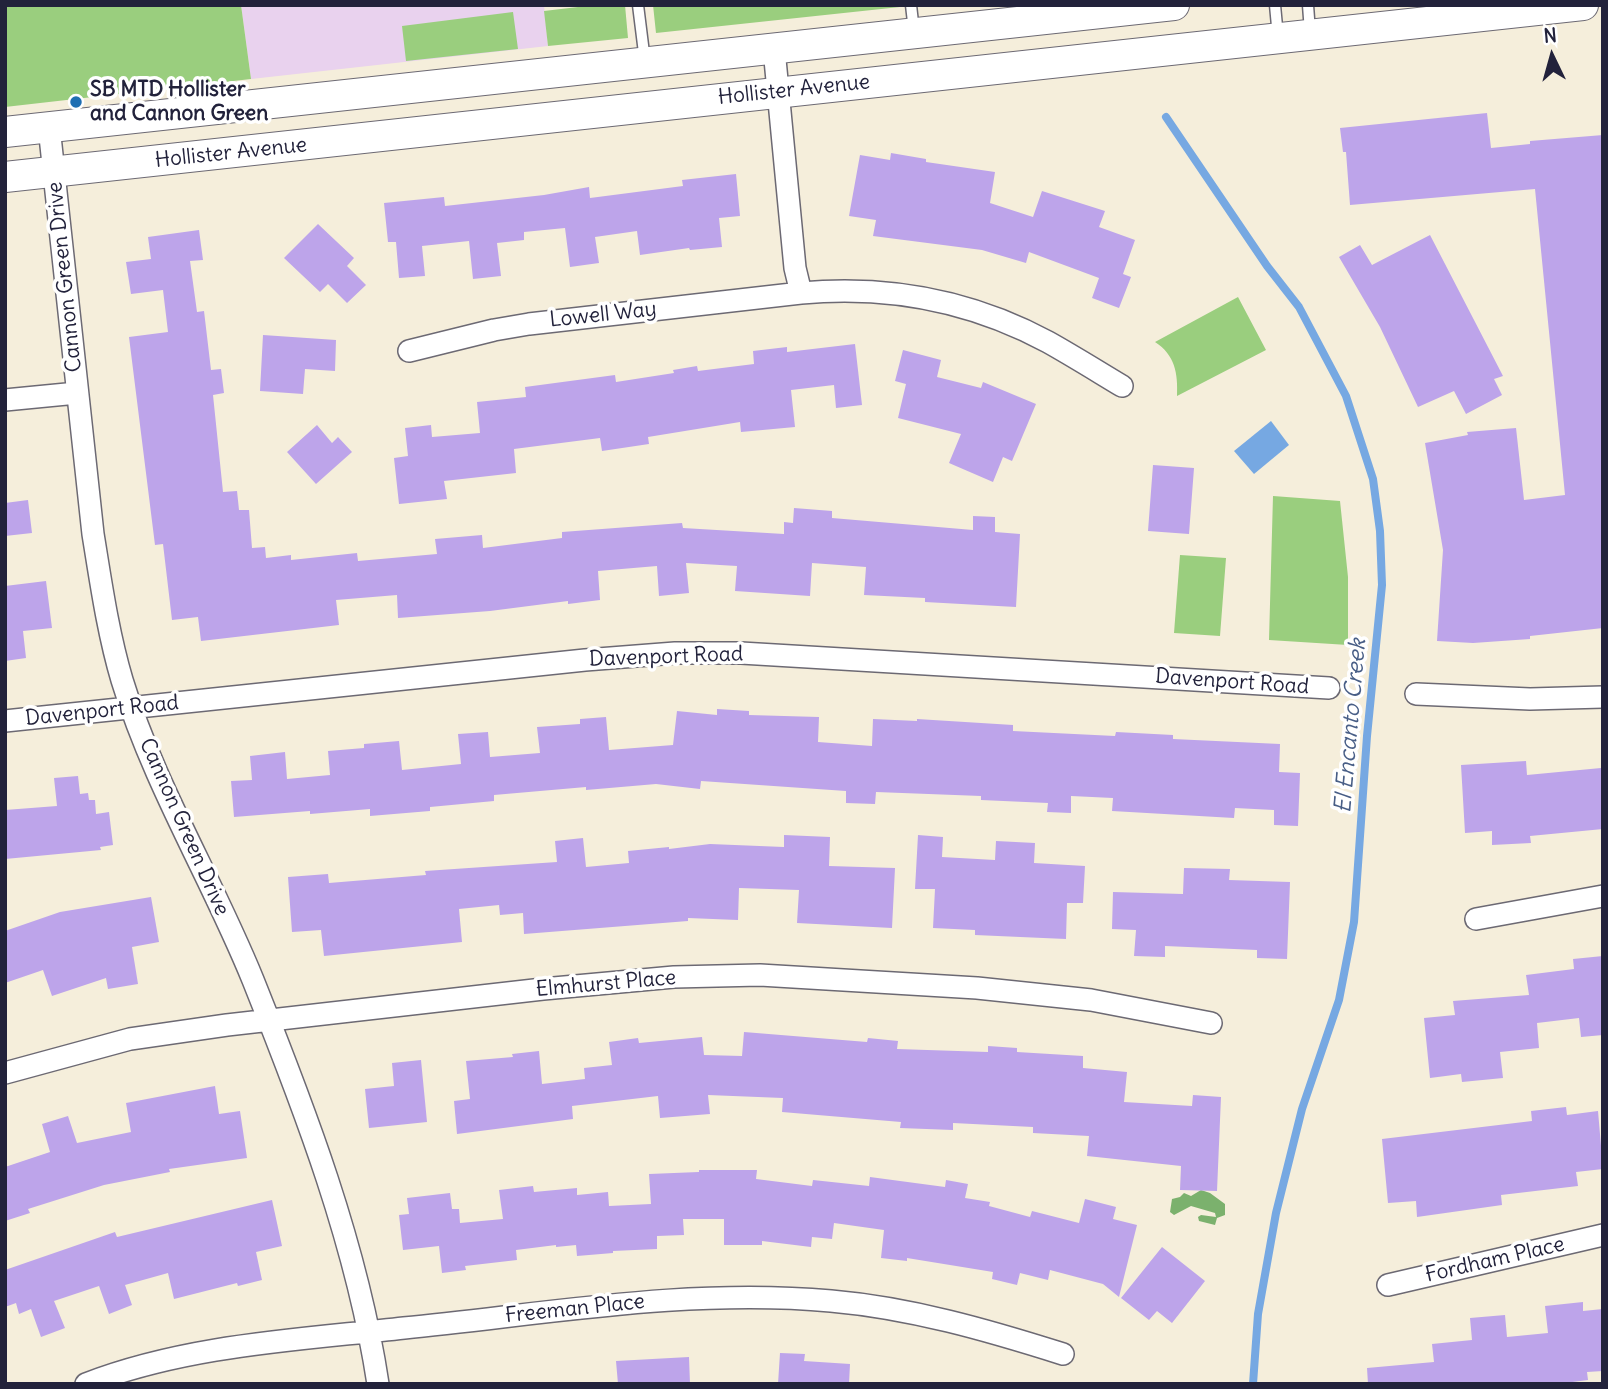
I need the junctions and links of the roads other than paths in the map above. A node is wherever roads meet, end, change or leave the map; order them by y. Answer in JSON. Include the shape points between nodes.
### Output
{"nodes":[{"id":1,"x":638,"y":5,"type":"edge"},
{"id":2,"x":1174,"y":5,"type":"edge"},
{"id":3,"x":1275,"y":5,"type":"edge"},
{"id":4,"x":1583,"y":5,"type":"edge"},
{"id":5,"x":1441,"y":13,"type":"edge"},
{"id":6,"x":913,"y":20,"type":"edge"},
{"id":7,"x":1309,"y":20,"type":"edge"},
{"id":8,"x":1278,"y":38,"type":"junction"},
{"id":9,"x":775,"y":49,"type":"junction"},
{"id":10,"x":645,"y":61,"type":"junction"},
{"id":11,"x":779,"y":92,"type":"junction"},
{"id":12,"x":49,"y":127,"type":"junction"},
{"id":13,"x":5,"y":132,"type":"edge"},
{"id":14,"x":54,"y":173,"type":"junction"},
{"id":15,"x":5,"y":177,"type":"edge"},
{"id":16,"x":801,"y":293,"type":"junction"},
{"id":17,"x":409,"y":351,"type":"dead end"},
{"id":18,"x":1122,"y":386,"type":"dead end"},
{"id":19,"x":77,"y":393,"type":"junction"},
{"id":20,"x":5,"y":400,"type":"edge"},
{"id":21,"x":1329,"y":688,"type":"dead end"},
{"id":22,"x":1416,"y":694,"type":"dead end"},
{"id":23,"x":1603,"y":697,"type":"edge"},
{"id":24,"x":132,"y":708,"type":"junction"},
{"id":25,"x":5,"y":721,"type":"edge"},
{"id":26,"x":1603,"y":896,"type":"edge"},
{"id":27,"x":1476,"y":919,"type":"dead end"},
{"id":28,"x":269,"y":1020,"type":"junction"},
{"id":29,"x":1211,"y":1023,"type":"dead end"},
{"id":30,"x":5,"y":1073,"type":"edge"},
{"id":31,"x":1603,"y":1235,"type":"edge"},
{"id":32,"x":1388,"y":1285,"type":"dead end"},
{"id":33,"x":370,"y":1331,"type":"junction"},
{"id":34,"x":1063,"y":1354,"type":"dead end"},
{"id":35,"x":86,"y":1384,"type":"edge"},
{"id":36,"x":378,"y":1384,"type":"edge"}],
"edges":[{"from":1,"to":10,"type":"lane"},
{"from":2,"to":6,"type":"main road","name":"Hollister Avenue"},
{"from":3,"to":8,"type":"lane"},
{"from":4,"to":5,"type":"main road","name":"Hollister Avenue"},
{"from":5,"to":7,"type":"main road","name":"Hollister Avenue"},
{"from":6,"to":9,"type":"main road","name":"Hollister Avenue"},
{"from":7,"to":8,"type":"main road","name":"Hollister Avenue"},
{"from":8,"to":11,"type":"main road","name":"Hollister Avenue"},
{"from":9,"to":10,"type":"main road","name":"Hollister Avenue"},
{"from":9,"to":11,"type":"street"},
{"from":10,"to":12,"type":"main road","name":"Hollister Avenue"},
{"from":11,"to":14,"type":"main road","name":"Hollister Avenue"},
{"from":11,"to":16,"type":"street"},
{"from":12,"to":13,"type":"main road","name":"Hollister Avenue"},
{"from":12,"to":14,"type":"street","name":"Cannon Green Drive"},
{"from":14,"to":15,"type":"main road","name":"Hollister Avenue"},
{"from":14,"to":19,"type":"street","name":"Cannon Green Drive"},
{"from":16,"to":17,"type":"street","name":"Lowell Way","via":[[528,324]]},
{"from":16,"to":18,"type":"street","name":"Lowell Way","via":[[887,291],[953,304],[1046,341]]},
{"from":19,"to":20,"type":"street"},
{"from":19,"to":24,"type":"street","name":"Cannon Green Drive","via":[[104,600]]},
{"from":21,"to":24,"type":"street","name":"Davenport Road","via":[[688,652]]},
{"from":22,"to":23,"type":"street"},
{"from":24,"to":25,"type":"street","name":"Davenport Road"},
{"from":24,"to":28,"type":"street","name":"Cannon Green Drive","via":[[153,766]]},
{"from":26,"to":27,"type":"street"},
{"from":28,"to":29,"type":"street","name":"Elmhurst Place","via":[[612,982],[760,975],[1074,998]]},
{"from":28,"to":30,"type":"street","name":"Elmhurst Place","via":[[130,1039]]},
{"from":28,"to":33,"type":"street","name":"Cannon Green Drive","via":[[335,1205]]},
{"from":31,"to":32,"type":"street","name":"Fordham Place"},
{"from":33,"to":34,"type":"street","name":"Freeman Place","via":[[653,1300],[782,1298],[924,1315]]},
{"from":33,"to":35,"type":"street","name":"Freeman Place","via":[[204,1352]]},
{"from":33,"to":36,"type":"street","name":"Cannon Green Drive"}]}
